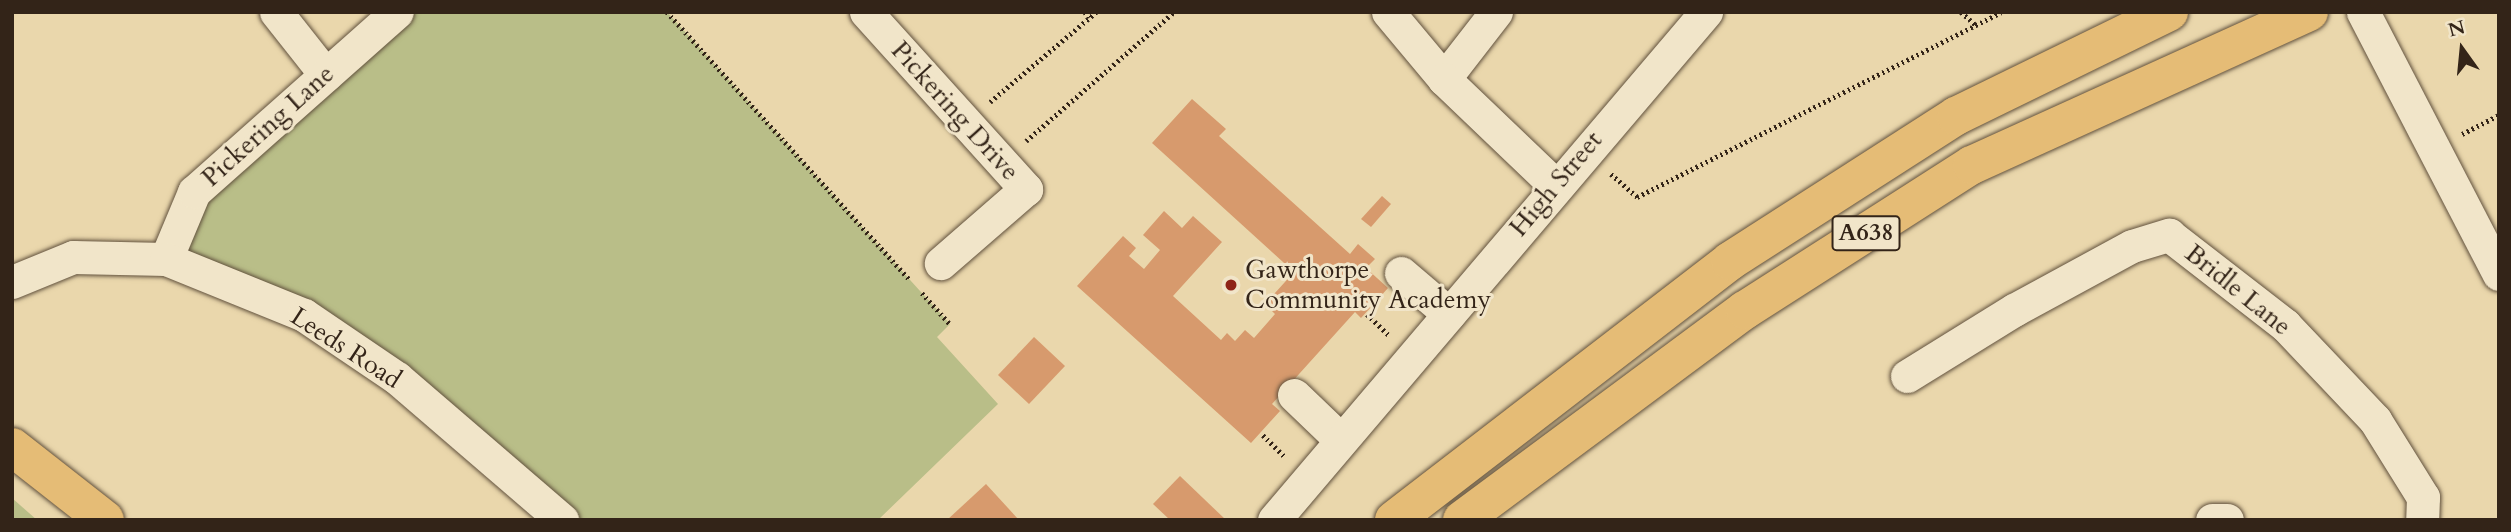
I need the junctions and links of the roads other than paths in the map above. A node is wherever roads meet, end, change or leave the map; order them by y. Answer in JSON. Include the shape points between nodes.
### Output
{"nodes":[{"id":1,"x":276,"y":12,"type":"edge"},
{"id":2,"x":397,"y":12,"type":"edge"},
{"id":3,"x":866,"y":12,"type":"edge"},
{"id":4,"x":1388,"y":12,"type":"edge"},
{"id":5,"x":1496,"y":12,"type":"edge"},
{"id":6,"x":1706,"y":12,"type":"edge"},
{"id":7,"x":2169,"y":12,"type":"edge"},
{"id":8,"x":2309,"y":12,"type":"edge"},
{"id":9,"x":2362,"y":12,"type":"edge"},
{"id":10,"x":326,"y":75,"type":"junction"},
{"id":11,"x":1444,"y":79,"type":"junction"},
{"id":12,"x":1555,"y":185,"type":"junction"},
{"id":13,"x":166,"y":260,"type":"junction"},
{"id":14,"x":941,"y":262,"type":"dead end"},
{"id":15,"x":1401,"y":273,"type":"dead end"},
{"id":16,"x":2499,"y":274,"type":"edge"},
{"id":17,"x":12,"y":282,"type":"edge"},
{"id":18,"x":1449,"y":314,"type":"junction"},
{"id":19,"x":1907,"y":376,"type":"dead end"},
{"id":20,"x":1294,"y":396,"type":"dead end"},
{"id":21,"x":1342,"y":440,"type":"junction"},
{"id":22,"x":12,"y":447,"type":"edge"},
{"id":23,"x":105,"y":520,"type":"edge"},
{"id":24,"x":562,"y":520,"type":"edge"},
{"id":25,"x":1275,"y":520,"type":"edge"},
{"id":26,"x":1394,"y":520,"type":"edge"},
{"id":27,"x":1462,"y":520,"type":"edge"},
{"id":28,"x":2212,"y":520,"type":"edge"},
{"id":29,"x":2227,"y":520,"type":"edge"},
{"id":30,"x":2422,"y":520,"type":"edge"}],
"edges":[{"from":1,"to":10,"type":"street"},
{"from":2,"to":10,"type":"street","name":"Pickering Lane"},
{"from":3,"to":14,"type":"street","name":"Pickering Drive","via":[[1026,189]]},
{"from":4,"to":11,"type":"street"},
{"from":5,"to":11,"type":"street"},
{"from":6,"to":12,"type":"street","name":"High Street"},
{"from":7,"to":26,"type":"main road","number":"A638","via":[[1956,116],[1741,254],[1436,481]]},
{"from":8,"to":27,"type":"main road","number":"A638","via":[[1972,165],[1745,310]]},
{"from":9,"to":16,"type":"street"},
{"from":10,"to":13,"type":"street","name":"Pickering Lane","via":[[194,192]]},
{"from":11,"to":12,"type":"street"},
{"from":12,"to":18,"type":"street","name":"High Street"},
{"from":13,"to":17,"type":"street","name":"Leeds Road","via":[[73,257]]},
{"from":13,"to":24,"type":"street","name":"Leeds Road","via":[[304,315],[397,378]]},
{"from":15,"to":18,"type":"street"},
{"from":18,"to":21,"type":"street","name":"High Street"},
{"from":19,"to":30,"type":"street","name":"Bridle Lane","via":[[2120,253],[2169,235],[2286,326],[2375,420],[2423,497]]},
{"from":20,"to":21,"type":"street"},
{"from":21,"to":25,"type":"street","name":"High Street"},
{"from":22,"to":23,"type":"main road"},
{"from":28,"to":29,"type":"street"}]}
